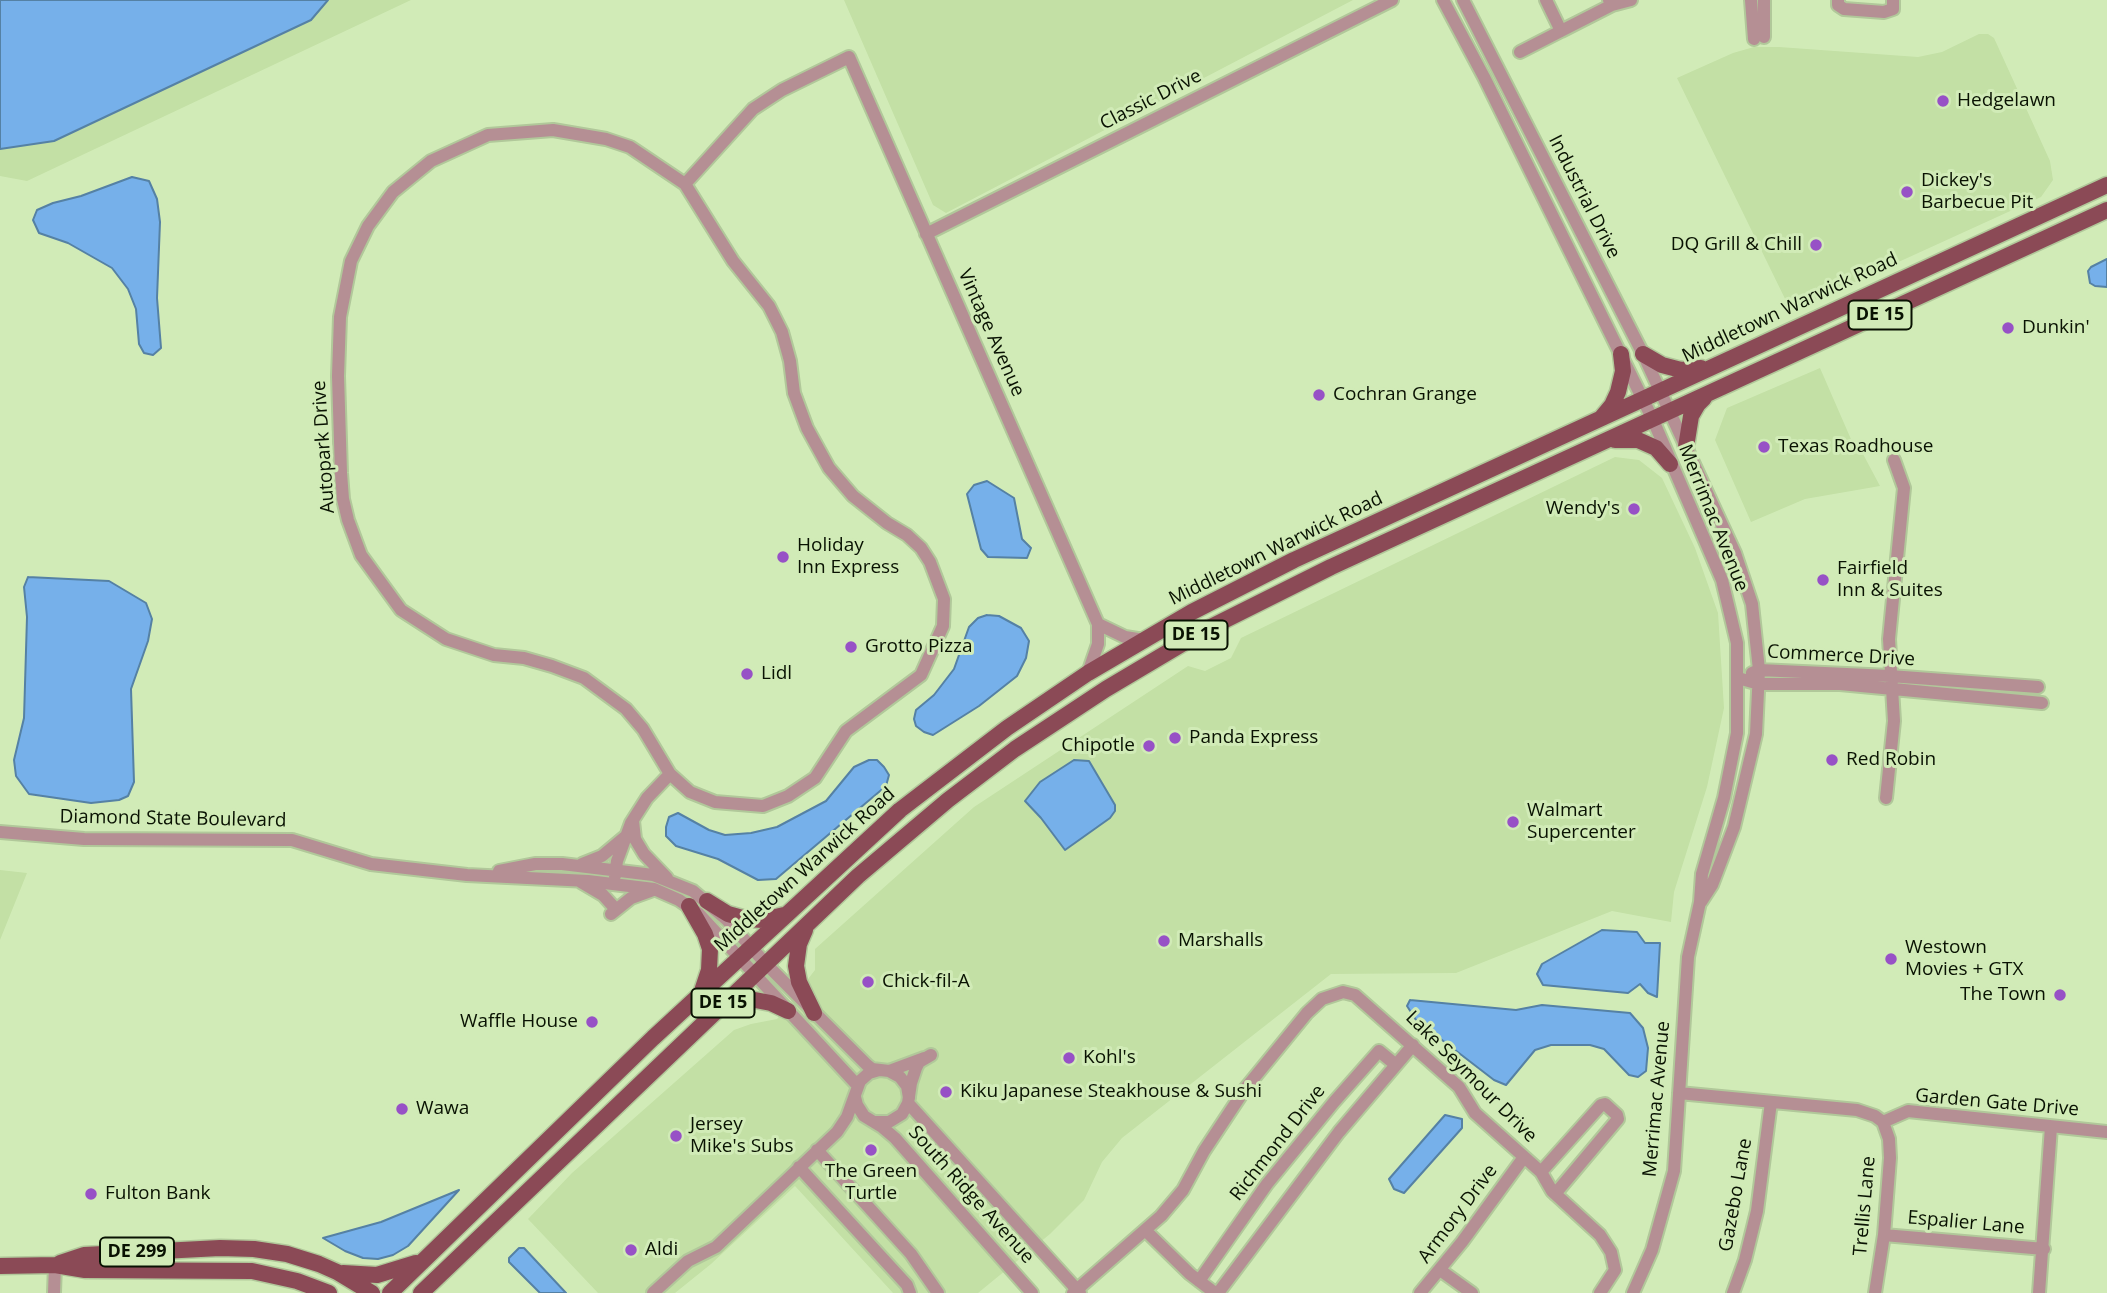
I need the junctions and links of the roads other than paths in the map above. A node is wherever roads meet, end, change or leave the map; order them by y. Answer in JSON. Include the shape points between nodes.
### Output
{"nodes":[{"id":1,"x":1392,"y":0,"type":"edge"},
{"id":2,"x":1443,"y":0,"type":"edge"},
{"id":3,"x":1463,"y":0,"type":"edge"},
{"id":4,"x":1546,"y":0,"type":"edge"},
{"id":5,"x":1631,"y":0,"type":"edge"},
{"id":6,"x":1751,"y":0,"type":"edge"},
{"id":7,"x":1764,"y":0,"type":"edge"},
{"id":8,"x":1838,"y":0,"type":"edge"},
{"id":9,"x":1893,"y":0,"type":"edge"},
{"id":10,"x":1611,"y":3,"type":"edge"},
{"id":11,"x":1561,"y":31,"type":"junction"},
{"id":12,"x":1520,"y":52,"type":"dead end"},
{"id":13,"x":685,"y":184,"type":"junction"},
{"id":14,"x":2107,"y":185,"type":"edge"},
{"id":15,"x":2107,"y":210,"type":"edge"},
{"id":16,"x":926,"y":234,"type":"junction"},
{"id":17,"x":1622,"y":354,"type":"junction"},
{"id":18,"x":1643,"y":354,"type":"junction"},
{"id":19,"x":1711,"y":368,"type":"junction"},
{"id":20,"x":1660,"y":391,"type":"junction"},
{"id":21,"x":1708,"y":395,"type":"junction"},
{"id":22,"x":1642,"y":399,"type":"junction"},
{"id":23,"x":1669,"y":413,"type":"junction"},
{"id":24,"x":1600,"y":419,"type":"junction"},
{"id":25,"x":1653,"y":420,"type":"junction"},
{"id":26,"x":1606,"y":441,"type":"junction"},
{"id":27,"x":1686,"y":447,"type":"junction"},
{"id":28,"x":1894,"y":460,"type":"dead end"},
{"id":29,"x":1670,"y":464,"type":"junction"},
{"id":30,"x":1098,"y":624,"type":"junction"},
{"id":31,"x":1144,"y":640,"type":"junction"},
{"id":32,"x":1759,"y":670,"type":"junction"},
{"id":33,"x":1088,"y":673,"type":"junction"},
{"id":34,"x":1738,"y":678,"type":"junction"},
{"id":35,"x":1891,"y":682,"type":"junction"},
{"id":36,"x":1759,"y":684,"type":"junction"},
{"id":37,"x":2038,"y":687,"type":"dead end"},
{"id":38,"x":2042,"y":703,"type":"dead end"},
{"id":39,"x":670,"y":774,"type":"junction"},
{"id":40,"x":1886,"y":797,"type":"dead end"},
{"id":41,"x":633,"y":820,"type":"junction"},
{"id":42,"x":0,"y":832,"type":"edge"},
{"id":43,"x":626,"y":836,"type":"junction"},
{"id":44,"x":578,"y":866,"type":"junction"},
{"id":45,"x":616,"y":869,"type":"junction"},
{"id":46,"x":467,"y":875,"type":"junction"},
{"id":47,"x":578,"y":880,"type":"junction"},
{"id":48,"x":670,"y":881,"type":"junction"},
{"id":49,"x":614,"y":884,"type":"junction"},
{"id":50,"x":654,"y":889,"type":"junction"},
{"id":51,"x":707,"y":901,"type":"junction"},
{"id":52,"x":1700,"y":902,"type":"junction"},
{"id":53,"x":689,"y":906,"type":"junction"},
{"id":54,"x":787,"y":915,"type":"junction"},
{"id":55,"x":813,"y":918,"type":"junction"},
{"id":56,"x":745,"y":953,"type":"junction"},
{"id":57,"x":760,"y":968,"type":"junction"},
{"id":58,"x":697,"y":998,"type":"junction"},
{"id":59,"x":716,"y":1010,"type":"junction"},
{"id":60,"x":788,"y":1011,"type":"junction"},
{"id":61,"x":814,"y":1013,"type":"junction"},
{"id":62,"x":1413,"y":1045,"type":"junction"},
{"id":63,"x":1396,"y":1065,"type":"junction"},
{"id":64,"x":884,"y":1070,"type":"junction"},
{"id":65,"x":857,"y":1089,"type":"junction"},
{"id":66,"x":1679,"y":1093,"type":"junction"},
{"id":67,"x":908,"y":1100,"type":"junction"},
{"id":68,"x":1771,"y":1102,"type":"junction"},
{"id":69,"x":872,"y":1121,"type":"junction"},
{"id":70,"x":1884,"y":1122,"type":"junction"},
{"id":71,"x":2052,"y":1128,"type":"junction"},
{"id":72,"x":837,"y":1132,"type":"junction"},
{"id":73,"x":2107,"y":1132,"type":"edge"},
{"id":74,"x":817,"y":1150,"type":"junction"},
{"id":75,"x":1524,"y":1157,"type":"junction"},
{"id":76,"x":799,"y":1167,"type":"junction"},
{"id":77,"x":1541,"y":1172,"type":"junction"},
{"id":78,"x":1555,"y":1194,"type":"junction"},
{"id":79,"x":1145,"y":1230,"type":"junction"},
{"id":80,"x":1884,"y":1235,"type":"junction"},
{"id":81,"x":2044,"y":1249,"type":"junction"},
{"id":82,"x":425,"y":1260,"type":"junction"},
{"id":83,"x":55,"y":1265,"type":"junction"},
{"id":84,"x":0,"y":1266,"type":"edge"},
{"id":85,"x":1440,"y":1270,"type":"junction"},
{"id":86,"x":337,"y":1272,"type":"junction"},
{"id":87,"x":444,"y":1272,"type":"junction"},
{"id":88,"x":282,"y":1276,"type":"junction"},
{"id":89,"x":1199,"y":1281,"type":"junction"},
{"id":90,"x":1076,"y":1292,"type":"edge"},
{"id":91,"x":54,"y":1293,"type":"edge"},
{"id":92,"x":301,"y":1293,"type":"edge"},
{"id":93,"x":329,"y":1293,"type":"edge"},
{"id":94,"x":372,"y":1293,"type":"edge"},
{"id":95,"x":390,"y":1293,"type":"edge"},
{"id":96,"x":421,"y":1293,"type":"edge"},
{"id":97,"x":436,"y":1293,"type":"edge"},
{"id":98,"x":653,"y":1293,"type":"edge"},
{"id":99,"x":911,"y":1293,"type":"edge"},
{"id":100,"x":939,"y":1293,"type":"edge"},
{"id":101,"x":1032,"y":1293,"type":"edge"},
{"id":102,"x":1217,"y":1293,"type":"edge"},
{"id":103,"x":1420,"y":1293,"type":"edge"},
{"id":104,"x":1472,"y":1293,"type":"edge"},
{"id":105,"x":1600,"y":1293,"type":"edge"},
{"id":106,"x":1633,"y":1293,"type":"edge"},
{"id":107,"x":1733,"y":1293,"type":"edge"},
{"id":108,"x":1875,"y":1293,"type":"edge"},
{"id":109,"x":2039,"y":1293,"type":"edge"}],
"edges":[{"from":1,"to":16,"type":"street","name":"Classic Drive"},
{"from":2,"to":17,"type":"street","name":"Industrial Drive"},
{"from":3,"to":18,"type":"street","name":"Industrial Drive"},
{"from":4,"to":11,"type":"street"},
{"from":5,"to":10,"type":"street"},
{"from":6,"to":7,"type":"street","via":[[1759,38]]},
{"from":8,"to":9,"type":"street","via":[[1844,9],[1884,12],[1892,9]]},
{"from":10,"to":11,"type":"street"},
{"from":11,"to":12,"type":"street"},
{"from":13,"to":16,"type":"street","name":"Vintage Avenue","via":[[753,109],[849,57]]},
{"from":13,"to":39,"type":"street","name":"Autopark Drive","via":[[733,261],[769,306],[782,332],[794,393],[829,468],[853,496],[921,548],[944,599],[943,626],[921,675],[846,731],[814,778],[788,796],[763,806],[715,802],[690,792]]},
{"from":13,"to":39,"type":"street","name":"Autopark Drive","via":[[630,148],[553,130],[488,135],[431,161],[393,192],[368,226],[351,261],[340,317],[338,376],[342,486],[348,520],[361,555],[401,610],[446,639],[584,678],[626,709]]},
{"from":14,"to":19,"type":"main road","name":"Middletown Warwick Road","number":"DE 15"},
{"from":15,"to":21,"type":"main road","name":"Middletown Warwick Road","number":"DE 15"},
{"from":16,"to":30,"type":"street","name":"Vintage Avenue"},
{"from":17,"to":22,"type":"street","name":"Industrial Drive"},
{"from":17,"to":24,"type":"main road","via":[[1618,392]]},
{"from":18,"to":19,"type":"main road","via":[[1681,370]]},
{"from":18,"to":20,"type":"street","name":"Industrial Drive"},
{"from":19,"to":20,"type":"main road","name":"Middletown Warwick Road","number":"DE 15"},
{"from":20,"to":22,"type":"main road","name":"Middletown Warwick Road","number":"DE 15"},
{"from":20,"to":23,"type":"street","name":"Industrial Drive"},
{"from":21,"to":23,"type":"main road","name":"Middletown Warwick Road","number":"DE 15"},
{"from":21,"to":27,"type":"main road","via":[[1692,416]]},
{"from":22,"to":24,"type":"main road","name":"Middletown Warwick Road","number":"DE 15"},
{"from":22,"to":25,"type":"street","name":"Merrimac Avenue"},
{"from":23,"to":25,"type":"main road","name":"Middletown Warwick Road","number":"DE 15"},
{"from":23,"to":27,"type":"street","name":"Merrimac Avenue"},
{"from":24,"to":31,"type":"main road","name":"Middletown Warwick Road","number":"DE 15","via":[[1283,565]]},
{"from":25,"to":26,"type":"main road","name":"Middletown Warwick Road","number":"DE 15"},
{"from":25,"to":29,"type":"street","name":"Merrimac Avenue"},
{"from":26,"to":29,"type":"main road","via":[[1638,440],[1657,448]]},
{"from":26,"to":55,"type":"main road","name":"Middletown Warwick Road","number":"DE 15","via":[[1281,591],[1163,654],[1067,714],[967,786]]},
{"from":27,"to":32,"type":"street","name":"Merrimac Avenue","via":[[1748,591]]},
{"from":28,"to":35,"type":"street","via":[[1904,488],[1889,639]]},
{"from":29,"to":34,"type":"street","name":"Merrimac Avenue","via":[[1722,580],[1737,643]]},
{"from":30,"to":31,"type":"street"},
{"from":30,"to":33,"type":"street","via":[[1098,644]]},
{"from":31,"to":33,"type":"main road","name":"Middletown Warwick Road","number":"DE 15"},
{"from":32,"to":34,"type":"street","name":"Commerce Drive"},
{"from":32,"to":35,"type":"street","name":"Commerce Drive"},
{"from":32,"to":36,"type":"street","name":"Merrimac Avenue"},
{"from":33,"to":54,"type":"main road","name":"Middletown Warwick Road","number":"DE 15","via":[[900,810]]},
{"from":34,"to":36,"type":"street","name":"Commerce Drive"},
{"from":34,"to":52,"type":"street","name":"Merrimac Avenue","via":[[1737,733],[1702,874]]},
{"from":35,"to":36,"type":"street","name":"Commerce Drive"},
{"from":35,"to":37,"type":"street","name":"Commerce Drive"},
{"from":35,"to":38,"type":"street","name":"Commerce Drive"},
{"from":35,"to":40,"type":"street","via":[[1894,721]]},
{"from":36,"to":52,"type":"street","name":"Merrimac Avenue","via":[[1756,734],[1744,792],[1712,885]]},
{"from":39,"to":41,"type":"street"},
{"from":41,"to":43,"type":"street"},
{"from":41,"to":48,"type":"street","via":[[635,839],[644,854]]},
{"from":42,"to":46,"type":"street","name":"Diamond State Boulevard","via":[[84,839],[292,840],[371,864]]},
{"from":43,"to":44,"type":"street","via":[[602,856]]},
{"from":43,"to":45,"type":"street"},
{"from":44,"to":45,"type":"street","name":"Diamond State Boulevard"},
{"from":44,"to":46,"type":"street","name":"Diamond State Boulevard","via":[[535,864]]},
{"from":45,"to":48,"type":"street","name":"Diamond State Boulevard"},
{"from":45,"to":49,"type":"street"},
{"from":46,"to":47,"type":"street","name":"Diamond State Boulevard"},
{"from":47,"to":49,"type":"street","name":"Diamond State Boulevard"},
{"from":47,"to":50,"type":"street","via":[[603,895],[612,909]]},
{"from":48,"to":51,"type":"street","name":"Diamond State Boulevard"},
{"from":49,"to":50,"type":"street","name":"Diamond State Boulevard"},
{"from":50,"to":53,"type":"street","name":"Diamond State Boulevard"},
{"from":51,"to":54,"type":"main road","via":[[746,919]]},
{"from":51,"to":56,"type":"street","name":"Diamond State Boulevard"},
{"from":52,"to":66,"type":"street","name":"Merrimac Avenue","via":[[1688,957]]},
{"from":53,"to":56,"type":"street","name":"Diamond State Boulevard"},
{"from":53,"to":58,"type":"main road","via":[[710,948],[707,978]]},
{"from":54,"to":56,"type":"main road","name":"Middletown Warwick Road","number":"DE 15"},
{"from":55,"to":57,"type":"main road","name":"Middletown Warwick Road","number":"DE 15"},
{"from":55,"to":61,"type":"main road","via":[[799,944],[796,962],[799,982]]},
{"from":56,"to":57,"type":"street","name":"South Ridge Avenue"},
{"from":56,"to":58,"type":"main road","name":"Middletown Warwick Road","number":"DE 15"},
{"from":57,"to":59,"type":"main road","name":"Middletown Warwick Road","number":"DE 15"},
{"from":57,"to":60,"type":"street","name":"South Ridge Avenue"},
{"from":57,"to":61,"type":"street","name":"South Ridge Avenue"},
{"from":58,"to":82,"type":"main road","name":"Middletown Warwick Road","number":"DE 15"},
{"from":59,"to":60,"type":"main road","via":[[755,1000]]},
{"from":59,"to":87,"type":"main road","name":"Middletown Warwick Road","number":"DE 15"},
{"from":60,"to":65,"type":"street","name":"South Ridge Avenue"},
{"from":61,"to":64,"type":"street","name":"South Ridge Avenue","via":[[867,1065]]},
{"from":62,"to":63,"type":"street"},
{"from":62,"to":75,"type":"street","name":"Lake Seymour Drive","via":[[1459,1087],[1475,1113]]},
{"from":62,"to":79,"type":"street","name":"Lake Seymour Drive","via":[[1355,995],[1343,992],[1322,999],[1245,1089],[1183,1190]]},
{"from":63,"to":89,"type":"street","name":"Richmond Drive","via":[[1379,1051],[1267,1184]]},
{"from":63,"to":102,"type":"street"},
{"from":64,"to":65,"type":"street","via":[[865,1076]]},
{"from":64,"to":67,"type":"street","name":"South Ridge Avenue","via":[[904,1082]]},
{"from":64,"to":67,"type":"street","via":[[931,1055],[919,1062]]},
{"from":65,"to":69,"type":"street","name":"South Ridge Avenue","via":[[859,1110]]},
{"from":65,"to":72,"type":"street"},
{"from":66,"to":68,"type":"street"},
{"from":66,"to":106,"type":"street","name":"Merrimac Avenue","via":[[1674,1171],[1652,1250]]},
{"from":67,"to":69,"type":"street","via":[[896,1119]]},
{"from":67,"to":90,"type":"street","name":"South Ridge Avenue"},
{"from":68,"to":70,"type":"street","via":[[1857,1110]]},
{"from":68,"to":107,"type":"street","name":"Gazebo Lane","via":[[1757,1211]]},
{"from":69,"to":72,"type":"street"},
{"from":69,"to":101,"type":"street","name":"South Ridge Avenue","via":[[895,1138]]},
{"from":70,"to":71,"type":"street","name":"Garden Gate Drive","via":[[1908,1111]]},
{"from":70,"to":80,"type":"street","name":"Trellis Lane","via":[[1890,1158]]},
{"from":71,"to":73,"type":"street","name":"Garden Gate Drive"},
{"from":71,"to":81,"type":"street"},
{"from":72,"to":74,"type":"street"},
{"from":74,"to":76,"type":"street"},
{"from":74,"to":100,"type":"street","via":[[911,1254]]},
{"from":75,"to":77,"type":"street","name":"Lake Seymour Drive"},
{"from":75,"to":85,"type":"street","name":"Armory Drive"},
{"from":76,"to":98,"type":"street","via":[[716,1247],[688,1261]]},
{"from":76,"to":99,"type":"street"},
{"from":77,"to":78,"type":"street","name":"Lake Seymour Drive"},
{"from":77,"to":78,"type":"street","via":[[1601,1105],[1617,1115]]},
{"from":78,"to":105,"type":"street","name":"Lake Seymour Drive","via":[[1600,1235],[1611,1252],[1615,1270]]},
{"from":79,"to":89,"type":"street"},
{"from":79,"to":90,"type":"street","name":"Lake Seymour Drive"},
{"from":80,"to":81,"type":"street","name":"Espalier Lane"},
{"from":80,"to":108,"type":"street","name":"Trellis Lane"},
{"from":81,"to":109,"type":"street"},
{"from":82,"to":86,"type":"main road","number":"DE 299","via":[[377,1275]]},
{"from":82,"to":95,"type":"main road","name":"Middletown Warwick Road","number":"DE 15"},
{"from":83,"to":84,"type":"main road","number":"DE 299"},
{"from":83,"to":86,"type":"main road","number":"DE 299","via":[[84,1255],[241,1248],[287,1254]]},
{"from":83,"to":88,"type":"main road","number":"DE 299","via":[[85,1270],[244,1271]]},
{"from":83,"to":91,"type":"street"},
{"from":85,"to":103,"type":"street","name":"Armory Drive"},
{"from":85,"to":104,"type":"street"},
{"from":86,"to":94,"type":"main road"},
{"from":87,"to":96,"type":"main road","name":"Middletown Warwick Road"},
{"from":87,"to":97,"type":"main road","number":"DE 15"},
{"from":88,"to":92,"type":"main road"},
{"from":88,"to":93,"type":"main road","number":"DE 299"},
{"from":89,"to":102,"type":"street"}]}
